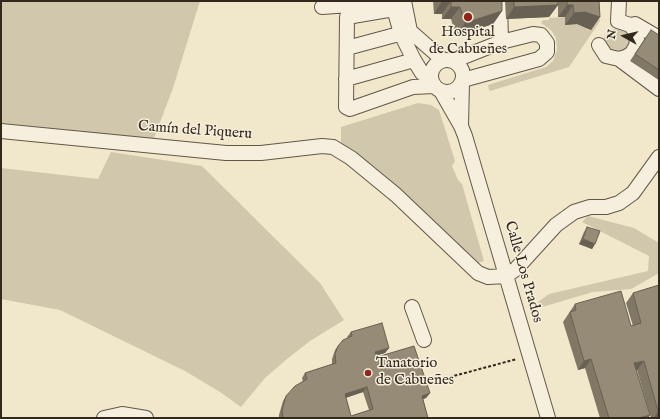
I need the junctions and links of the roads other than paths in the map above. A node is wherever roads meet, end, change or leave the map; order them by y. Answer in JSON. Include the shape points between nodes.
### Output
{"nodes":[{"id":1,"x":500,"y":1,"type":"edge"},
{"id":2,"x":619,"y":1,"type":"edge"},
{"id":3,"x":397,"y":4,"type":"edge"},
{"id":4,"x":322,"y":7,"type":"dead end"},
{"id":5,"x":624,"y":23,"type":"junction"},
{"id":6,"x":405,"y":33,"type":"junction"},
{"id":7,"x":659,"y":38,"type":"edge"},
{"id":8,"x":501,"y":42,"type":"junction"},
{"id":9,"x":599,"y":45,"type":"dead end"},
{"id":10,"x":347,"y":48,"type":"junction"},
{"id":11,"x":619,"y":59,"type":"junction"},
{"id":12,"x":414,"y":60,"type":"junction"},
{"id":13,"x":448,"y":61,"type":"junction"},
{"id":14,"x":346,"y":79,"type":"junction"},
{"id":15,"x":462,"y":81,"type":"junction"},
{"id":16,"x":435,"y":84,"type":"junction"},
{"id":17,"x":659,"y":89,"type":"edge"},
{"id":18,"x":1,"y":131,"type":"edge"},
{"id":19,"x":463,"y":131,"type":"junction"},
{"id":20,"x":659,"y":157,"type":"edge"},
{"id":21,"x":506,"y":276,"type":"junction"},
{"id":22,"x":412,"y":307,"type":"dead end"},
{"id":23,"x":424,"y":340,"type":"dead end"},
{"id":24,"x":104,"y":418,"type":"edge"},
{"id":25,"x":146,"y":418,"type":"edge"},
{"id":26,"x":548,"y":418,"type":"edge"}],
"edges":[{"from":1,"to":8,"type":"street"},
{"from":2,"to":5,"type":"street"},
{"from":3,"to":4,"type":"street"},
{"from":3,"to":6,"type":"street"},
{"from":3,"to":10,"type":"street","via":[[347,18]]},
{"from":5,"to":7,"type":"street","via":[[635,24]]},
{"from":5,"to":11,"type":"street","via":[[635,31],[637,39],[632,53],[626,58]]},
{"from":6,"to":10,"type":"street"},
{"from":6,"to":12,"type":"street"},
{"from":6,"to":13,"type":"street"},
{"from":8,"to":13,"type":"street"},
{"from":8,"to":15,"type":"street","via":[[533,34],[541,35],[547,43],[547,52],[539,59]]},
{"from":9,"to":11,"type":"street","via":[[606,56]]},
{"from":10,"to":14,"type":"street"},
{"from":11,"to":17,"type":"street"},
{"from":12,"to":14,"type":"street"},
{"from":12,"to":16,"type":"street","via":[[422,73]]},
{"from":13,"to":15,"type":"street","via":[[462,70]]},
{"from":13,"to":16,"type":"street","via":[[435,66]]},
{"from":14,"to":16,"type":"street","via":[[346,107],[350,110],[413,87]]},
{"from":15,"to":16,"type":"street","via":[[450,92]]},
{"from":15,"to":19,"type":"street"},
{"from":16,"to":19,"type":"street"},
{"from":18,"to":21,"type":"street","name":"Camín del Piqueru","via":[[226,154],[333,147],[396,194],[478,273],[488,277]]},
{"from":19,"to":21,"type":"street","name":"Calle Los Prados"},
{"from":20,"to":21,"type":"street","via":[[633,193],[619,203],[574,212],[556,225],[516,269]]},
{"from":21,"to":26,"type":"street","name":"Calle Los Prados"},
{"from":22,"to":23,"type":"street"},
{"from":24,"to":25,"type":"street","via":[[122,414]]}]}
